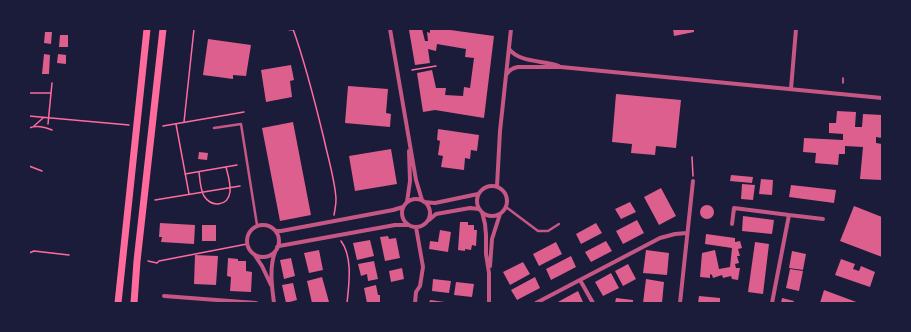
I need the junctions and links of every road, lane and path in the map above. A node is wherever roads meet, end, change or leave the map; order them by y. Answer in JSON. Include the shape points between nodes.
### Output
{"nodes":[{"id":1,"x":147,"y":29,"type":"edge"},
{"id":2,"x":163,"y":29,"type":"edge"},
{"id":3,"x":194,"y":29,"type":"edge"},
{"id":4,"x":285,"y":29,"type":"edge"},
{"id":5,"x":293,"y":29,"type":"edge"},
{"id":6,"x":390,"y":29,"type":"edge"},
{"id":7,"x":511,"y":29,"type":"edge"},
{"id":8,"x":796,"y":29,"type":"edge"},
{"id":9,"x":509,"y":49,"type":"junction"},
{"id":10,"x":436,"y":66,"type":"dead end"},
{"id":11,"x":561,"y":67,"type":"junction"},
{"id":12,"x":412,"y":70,"type":"dead end"},
{"id":13,"x":506,"y":75,"type":"junction"},
{"id":14,"x":843,"y":78,"type":"dead end"},
{"id":15,"x":52,"y":83,"type":"dead end"},
{"id":16,"x":843,"y":83,"type":"dead end"},
{"id":17,"x":791,"y":89,"type":"junction"},
{"id":18,"x":29,"y":93,"type":"edge"},
{"id":19,"x":51,"y":93,"type":"junction"},
{"id":20,"x":882,"y":98,"type":"edge"},
{"id":21,"x":244,"y":112,"type":"dead end"},
{"id":22,"x":29,"y":116,"type":"edge"},
{"id":23,"x":43,"y":117,"type":"junction"},
{"id":24,"x":49,"y":118,"type":"junction"},
{"id":25,"x":184,"y":122,"type":"junction"},
{"id":26,"x":48,"y":124,"type":"dead end"},
{"id":27,"x":176,"y":124,"type":"junction"},
{"id":28,"x":34,"y":126,"type":"junction"},
{"id":29,"x":137,"y":126,"type":"junction"},
{"id":30,"x":163,"y":126,"type":"dead end"},
{"id":31,"x":29,"y":128,"type":"edge"},
{"id":32,"x":214,"y":128,"type":"dead end"},
{"id":33,"x":52,"y":130,"type":"dead end"},
{"id":34,"x":409,"y":134,"type":"junction"},
{"id":35,"x":692,"y":157,"type":"dead end"},
{"id":36,"x":237,"y":165,"type":"dead end"},
{"id":37,"x":29,"y":166,"type":"edge"},
{"id":38,"x":226,"y":167,"type":"junction"},
{"id":39,"x":42,"y":171,"type":"dead end"},
{"id":40,"x":199,"y":172,"type":"junction"},
{"id":41,"x":185,"y":174,"type":"junction"},
{"id":42,"x":693,"y":181,"type":"joint"},
{"id":43,"x":240,"y":186,"type":"dead end"},
{"id":44,"x":497,"y":186,"type":"junction"},
{"id":45,"x":230,"y":188,"type":"junction"},
{"id":46,"x":202,"y":192,"type":"junction"},
{"id":47,"x":189,"y":194,"type":"junction"},
{"id":48,"x":478,"y":194,"type":"junction"},
{"id":49,"x":155,"y":200,"type":"dead end"},
{"id":50,"x":423,"y":201,"type":"junction"},
{"id":51,"x":407,"y":202,"type":"junction"},
{"id":52,"x":403,"y":207,"type":"junction"},
{"id":53,"x":506,"y":207,"type":"junction"},
{"id":54,"x":480,"y":210,"type":"junction"},
{"id":55,"x":500,"y":214,"type":"junction"},
{"id":56,"x":789,"y":215,"type":"junction"},
{"id":57,"x":823,"y":219,"type":"dead end"},
{"id":58,"x":334,"y":222,"type":"junction"},
{"id":59,"x":428,"y":222,"type":"junction"},
{"id":60,"x":559,"y":224,"type":"dead end"},
{"id":61,"x":732,"y":224,"type":"dead end"},
{"id":62,"x":257,"y":225,"type":"junction"},
{"id":63,"x":408,"y":225,"type":"junction"},
{"id":64,"x":416,"y":227,"type":"junction"},
{"id":65,"x":276,"y":230,"type":"junction"},
{"id":66,"x":687,"y":233,"type":"junction"},
{"id":67,"x":337,"y":235,"type":"junction"},
{"id":68,"x":247,"y":244,"type":"junction"},
{"id":69,"x":278,"y":248,"type":"junction"},
{"id":70,"x":275,"y":252,"type":"junction"},
{"id":71,"x":29,"y":253,"type":"edge"},
{"id":72,"x":254,"y":254,"type":"junction"},
{"id":73,"x":69,"y":255,"type":"dead end"},
{"id":74,"x":148,"y":261,"type":"dead end"},
{"id":75,"x":489,"y":273,"type":"junction"},
{"id":76,"x":580,"y":280,"type":"junction"},
{"id":77,"x":272,"y":288,"type":"junction"},
{"id":78,"x":164,"y":296,"type":"dead end"},
{"id":79,"x":118,"y":303,"type":"edge"},
{"id":80,"x":134,"y":303,"type":"edge"},
{"id":81,"x":256,"y":303,"type":"edge"},
{"id":82,"x":274,"y":303,"type":"edge"},
{"id":83,"x":348,"y":303,"type":"edge"},
{"id":84,"x":414,"y":303,"type":"edge"},
{"id":85,"x":489,"y":303,"type":"edge"},
{"id":86,"x":536,"y":303,"type":"edge"},
{"id":87,"x":593,"y":303,"type":"edge"},
{"id":88,"x":680,"y":303,"type":"edge"},
{"id":89,"x":772,"y":303,"type":"edge"}],
"edges":[{"from":1,"to":29,"type":"main road"},
{"from":2,"to":80,"type":"main road"},
{"from":3,"to":25,"type":"path"},
{"from":4,"to":5,"type":"path"},
{"from":5,"to":58,"type":"path","via":[[318,112],[331,167],[336,201]]},
{"from":6,"to":34,"type":"street"},
{"from":7,"to":9,"type":"street"},
{"from":8,"to":17,"type":"street"},
{"from":9,"to":11,"type":"street","via":[[515,56]]},
{"from":9,"to":13,"type":"street"},
{"from":10,"to":12,"type":"path"},
{"from":11,"to":13,"type":"street","via":[[518,67],[508,71]]},
{"from":11,"to":17,"type":"street"},
{"from":13,"to":44,"type":"street"},
{"from":14,"to":16,"type":"path"},
{"from":15,"to":19,"type":"path"},
{"from":17,"to":20,"type":"street"},
{"from":18,"to":19,"type":"path"},
{"from":19,"to":24,"type":"path"},
{"from":21,"to":25,"type":"path"},
{"from":22,"to":23,"type":"path"},
{"from":23,"to":24,"type":"path"},
{"from":23,"to":28,"type":"path"},
{"from":24,"to":26,"type":"path"},
{"from":24,"to":29,"type":"path"},
{"from":25,"to":27,"type":"path"},
{"from":27,"to":30,"type":"path"},
{"from":27,"to":41,"type":"path"},
{"from":28,"to":31,"type":"path"},
{"from":28,"to":33,"type":"path"},
{"from":29,"to":79,"type":"main road"},
{"from":32,"to":62,"type":"lane","via":[[241,124]]},
{"from":34,"to":50,"type":"street","via":[[416,180]]},
{"from":34,"to":51,"type":"street","via":[[410,181]]},
{"from":35,"to":42,"type":"path"},
{"from":36,"to":38,"type":"path"},
{"from":37,"to":39,"type":"path"},
{"from":38,"to":40,"type":"path"},
{"from":38,"to":45,"type":"path"},
{"from":40,"to":41,"type":"path"},
{"from":40,"to":46,"type":"path"},
{"from":41,"to":47,"type":"path"},
{"from":42,"to":66,"type":"street"},
{"from":43,"to":45,"type":"path"},
{"from":44,"to":48,"type":"street","via":[[487,187]]},
{"from":44,"to":53,"type":"street","via":[[506,193]]},
{"from":45,"to":46,"type":"path"},
{"from":45,"to":46,"type":"path","via":[[226,201],[217,204],[208,201]]},
{"from":46,"to":47,"type":"path"},
{"from":47,"to":49,"type":"path"},
{"from":48,"to":50,"type":"street","via":[[434,202]]},
{"from":48,"to":54,"type":"street"},
{"from":50,"to":51,"type":"street","via":[[415,199]]},
{"from":50,"to":59,"type":"street","via":[[430,210]]},
{"from":51,"to":52,"type":"street"},
{"from":52,"to":58,"type":"street"},
{"from":52,"to":63,"type":"street","via":[[403,218]]},
{"from":53,"to":55,"type":"street"},
{"from":53,"to":60,"type":"lane","via":[[538,231],[548,231]]},
{"from":54,"to":55,"type":"street","via":[[490,216]]},
{"from":54,"to":59,"type":"street","via":[[470,208],[436,214]]},
{"from":54,"to":75,"type":"street","via":[[485,224]]},
{"from":55,"to":75,"type":"street","via":[[492,239]]},
{"from":56,"to":57,"type":"street"},
{"from":56,"to":61,"type":"street","via":[[734,208]]},
{"from":56,"to":89,"type":"street"},
{"from":58,"to":65,"type":"street"},
{"from":59,"to":64,"type":"street"},
{"from":62,"to":65,"type":"street","via":[[267,225]]},
{"from":62,"to":68,"type":"street","via":[[249,231]]},
{"from":63,"to":64,"type":"street"},
{"from":63,"to":67,"type":"street"},
{"from":64,"to":84,"type":"street","via":[[423,267]]},
{"from":65,"to":69,"type":"street","via":[[279,237]]},
{"from":66,"to":76,"type":"street","via":[[660,238]]},
{"from":66,"to":88,"type":"street"},
{"from":67,"to":69,"type":"street"},
{"from":67,"to":83,"type":"path","via":[[345,247],[348,261]]},
{"from":68,"to":72,"type":"street"},
{"from":68,"to":74,"type":"path","via":[[157,263]]},
{"from":69,"to":70,"type":"street"},
{"from":70,"to":72,"type":"street","via":[[263,257]]},
{"from":70,"to":77,"type":"street"},
{"from":71,"to":73,"type":"path","via":[[34,251]]},
{"from":72,"to":77,"type":"street"},
{"from":75,"to":85,"type":"street"},
{"from":76,"to":86,"type":"street"},
{"from":76,"to":87,"type":"street"},
{"from":77,"to":82,"type":"street"},
{"from":78,"to":81,"type":"street"}]}
